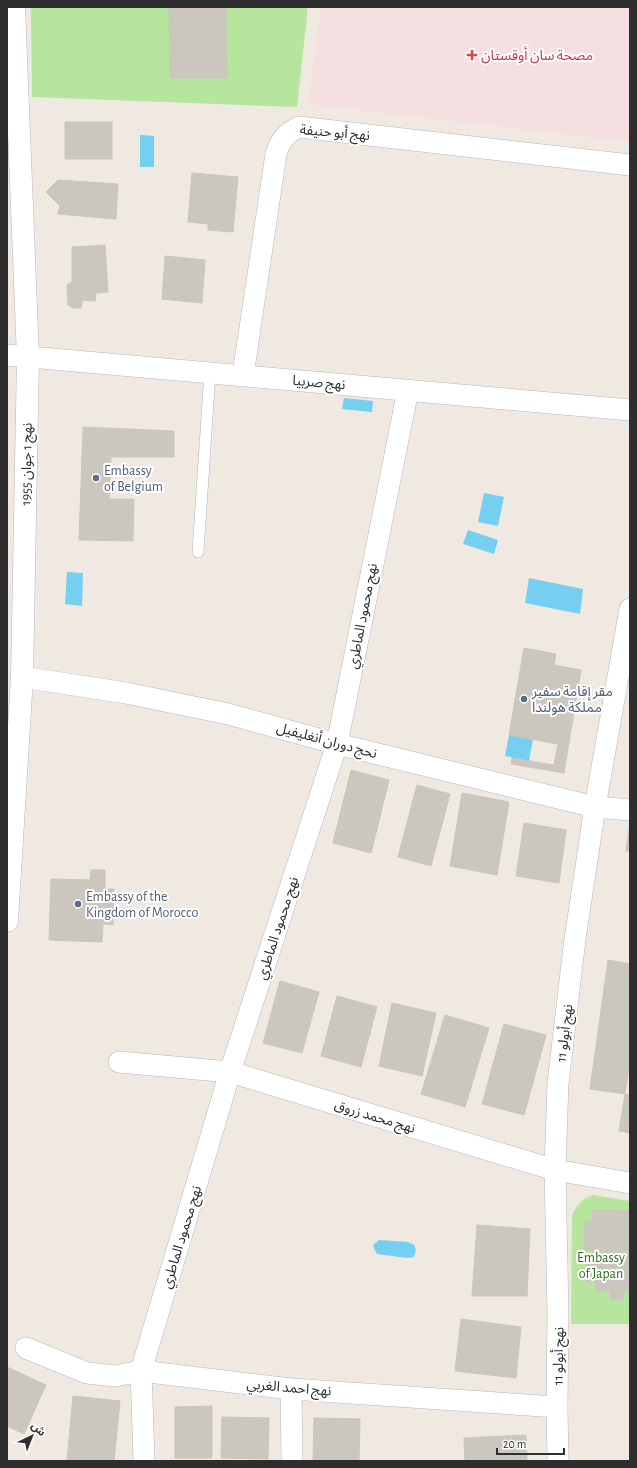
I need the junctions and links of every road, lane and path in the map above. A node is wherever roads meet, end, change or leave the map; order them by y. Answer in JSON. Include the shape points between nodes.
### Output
{"nodes":[{"id":1,"x":14,"y":7,"type":"edge"},
{"id":2,"x":630,"y":166,"type":"edge"},
{"id":3,"x":17,"y":356,"type":"edge"},
{"id":4,"x":210,"y":372,"type":"junction"},
{"id":5,"x":243,"y":375,"type":"junction"},
{"id":6,"x":408,"y":390,"type":"junction"},
{"id":7,"x":630,"y":410,"type":"edge"},
{"id":8,"x":198,"y":552,"type":"dead end"},
{"id":9,"x":630,"y":609,"type":"edge"},
{"id":10,"x":22,"y":677,"type":"junction"},
{"id":11,"x":337,"y":744,"type":"junction"},
{"id":12,"x":595,"y":807,"type":"junction"},
{"id":13,"x":630,"y":810,"type":"edge"},
{"id":14,"x":7,"y":921,"type":"edge"},
{"id":15,"x":119,"y":1062,"type":"dead end"},
{"id":16,"x":230,"y":1072,"type":"junction"},
{"id":17,"x":555,"y":1170,"type":"junction"},
{"id":18,"x":630,"y":1183,"type":"edge"},
{"id":19,"x":26,"y":1348,"type":"dead end"},
{"id":20,"x":141,"y":1371,"type":"junction"},
{"id":21,"x":290,"y":1389,"type":"junction"},
{"id":22,"x":557,"y":1407,"type":"junction"},
{"id":23,"x":144,"y":1461,"type":"edge"},
{"id":24,"x":292,"y":1461,"type":"edge"},
{"id":25,"x":558,"y":1461,"type":"edge"}],
"edges":[{"from":1,"to":3,"type":"street","name":"نهج 1 جوان 1955"},
{"from":2,"to":5,"type":"street","name":"نهج أبو حنيفة","via":[[299,127],[290,131],[280,142],[276,154]]},
{"from":3,"to":4,"type":"street","name":"نهج صربيا"},
{"from":3,"to":10,"type":"street","name":"نهج 1 جوان 1955"},
{"from":4,"to":5,"type":"street","name":"نهج صربيا"},
{"from":4,"to":8,"type":"lane"},
{"from":5,"to":6,"type":"street","name":"نهج صربيا"},
{"from":6,"to":7,"type":"street","name":"نهج صربيا"},
{"from":6,"to":11,"type":"street","name":"نهج محمود الماطري"},
{"from":9,"to":12,"type":"street","name":"نهج أبولو 11"},
{"from":10,"to":11,"type":"street","name":"نحج دوران أنغليفيل","via":[[126,693],[221,713]]},
{"from":10,"to":14,"type":"street","name":"نهج 1 جوان 1955"},
{"from":11,"to":12,"type":"street","name":"نحج دوران أنغليفيل"},
{"from":11,"to":16,"type":"street","name":"نهج محمود الماطري"},
{"from":12,"to":13,"type":"street","name":"نحج دوران أنغليفيل"},
{"from":12,"to":17,"type":"street","name":"نهج أبولو 11","via":[[575,939],[558,1083]]},
{"from":15,"to":16,"type":"street","name":"نهج محمد زروق"},
{"from":16,"to":17,"type":"street","name":"نهج محمد زروق"},
{"from":16,"to":20,"type":"street","name":"نهج محمود الماطري"},
{"from":17,"to":18,"type":"street","name":"نهج محمد زروق"},
{"from":17,"to":22,"type":"street","name":"نهج أبولو 11"},
{"from":19,"to":20,"type":"street","name":"نهج احمد الغربي","via":[[87,1373],[115,1376]]},
{"from":20,"to":21,"type":"street","name":"نهج احمد الغربي"},
{"from":20,"to":23,"type":"street","name":"نهج محمود الماطري"},
{"from":21,"to":22,"type":"street","name":"نهج احمد الغربي"},
{"from":21,"to":24,"type":"street"},
{"from":22,"to":25,"type":"street","name":"نهج أبولو 11"}]}
